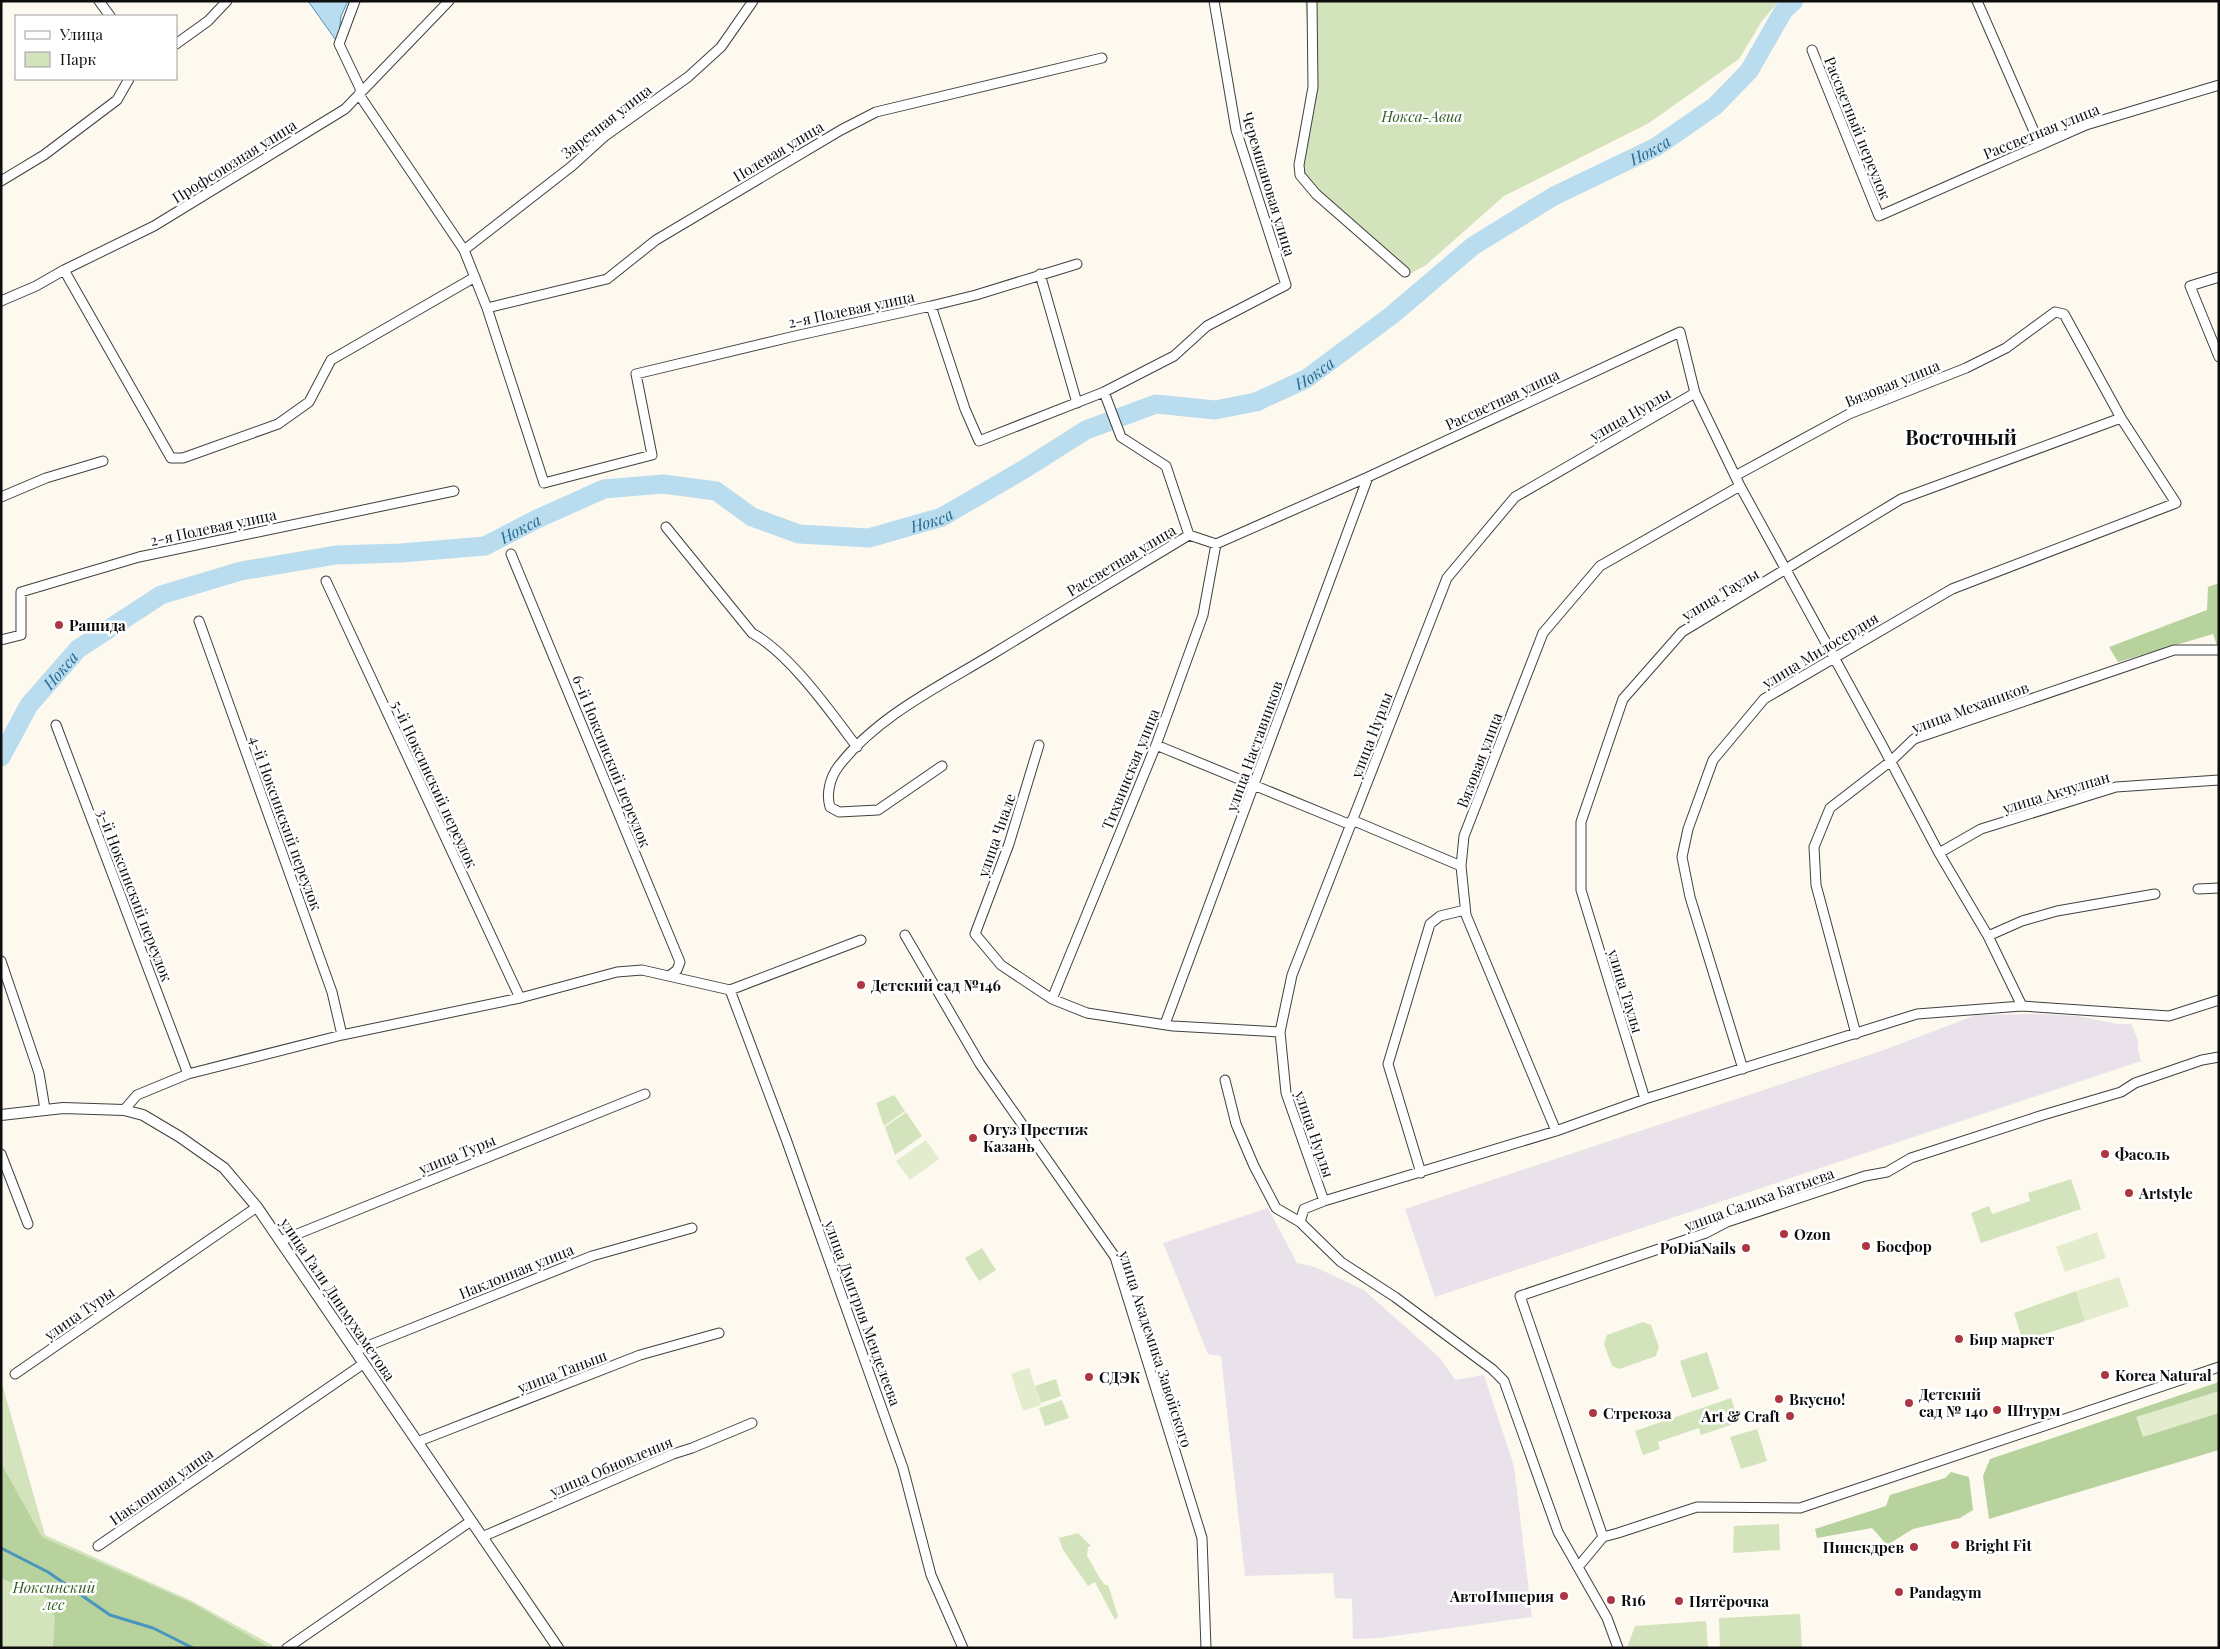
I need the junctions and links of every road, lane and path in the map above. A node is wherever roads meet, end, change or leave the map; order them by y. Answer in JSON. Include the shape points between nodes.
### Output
{"nodes":[{"id":1,"x":99,"y":1,"type":"edge"},
{"id":2,"x":227,"y":1,"type":"edge"},
{"id":3,"x":355,"y":1,"type":"edge"},
{"id":4,"x":449,"y":1,"type":"edge"},
{"id":5,"x":753,"y":1,"type":"edge"},
{"id":6,"x":1214,"y":1,"type":"edge"},
{"id":7,"x":1312,"y":1,"type":"edge"},
{"id":8,"x":1979,"y":2,"type":"edge"},
{"id":9,"x":109,"y":15,"type":"edge"},
{"id":10,"x":178,"y":43,"type":"edge"},
{"id":11,"x":1812,"y":50,"type":"dead end"},
{"id":12,"x":1102,"y":58,"type":"dead end"},
{"id":13,"x":128,"y":80,"type":"edge"},
{"id":14,"x":2219,"y":85,"type":"edge"},
{"id":15,"x":360,"y":96,"type":"junction"},
{"id":16,"x":2040,"y":145,"type":"junction"},
{"id":17,"x":1,"y":181,"type":"edge"},
{"id":18,"x":1879,"y":216,"type":"joint"},
{"id":19,"x":464,"y":250,"type":"junction"},
{"id":20,"x":1078,"y":264,"type":"dead end"},
{"id":21,"x":64,"y":270,"type":"junction"},
{"id":22,"x":1405,"y":272,"type":"dead end"},
{"id":23,"x":1040,"y":274,"type":"junction"},
{"id":24,"x":475,"y":277,"type":"junction"},
{"id":25,"x":2219,"y":278,"type":"edge"},
{"id":26,"x":1286,"y":285,"type":"joint"},
{"id":27,"x":1,"y":301,"type":"edge"},
{"id":28,"x":931,"y":306,"type":"junction"},
{"id":29,"x":487,"y":308,"type":"junction"},
{"id":30,"x":2219,"y":357,"type":"edge"},
{"id":31,"x":1104,"y":392,"type":"junction"},
{"id":32,"x":1695,"y":393,"type":"junction"},
{"id":33,"x":1077,"y":403,"type":"junction"},
{"id":34,"x":2121,"y":418,"type":"junction"},
{"id":35,"x":103,"y":460,"type":"dead end"},
{"id":36,"x":1735,"y":476,"type":"junction"},
{"id":37,"x":1368,"y":477,"type":"junction"},
{"id":38,"x":1740,"y":486,"type":"junction"},
{"id":39,"x":454,"y":491,"type":"dead end"},
{"id":40,"x":1,"y":497,"type":"edge"},
{"id":41,"x":666,"y":527,"type":"dead end"},
{"id":42,"x":1189,"y":535,"type":"junction"},
{"id":43,"x":1216,"y":544,"type":"junction"},
{"id":44,"x":511,"y":554,"type":"dead end"},
{"id":45,"x":1785,"y":571,"type":"junction"},
{"id":46,"x":326,"y":581,"type":"dead end"},
{"id":47,"x":199,"y":621,"type":"dead end"},
{"id":48,"x":1,"y":640,"type":"edge"},
{"id":49,"x":2219,"y":650,"type":"edge"},
{"id":50,"x":1833,"y":658,"type":"junction"},
{"id":51,"x":56,"y":725,"type":"dead end"},
{"id":52,"x":1039,"y":745,"type":"dead end"},
{"id":53,"x":1156,"y":745,"type":"junction"},
{"id":54,"x":857,"y":747,"type":"junction"},
{"id":55,"x":1891,"y":762,"type":"junction"},
{"id":56,"x":942,"y":766,"type":"dead end"},
{"id":57,"x":2219,"y":780,"type":"edge"},
{"id":58,"x":1254,"y":786,"type":"junction"},
{"id":59,"x":1352,"y":822,"type":"junction"},
{"id":60,"x":1939,"y":853,"type":"junction"},
{"id":61,"x":1461,"y":866,"type":"junction"},
{"id":62,"x":2198,"y":888,"type":"dead end"},
{"id":63,"x":2219,"y":888,"type":"edge"},
{"id":64,"x":2156,"y":894,"type":"dead end"},
{"id":65,"x":1465,"y":910,"type":"junction"},
{"id":66,"x":906,"y":935,"type":"dead end"},
{"id":67,"x":1988,"y":936,"type":"junction"},
{"id":68,"x":861,"y":940,"type":"dead end"},
{"id":69,"x":1,"y":961,"type":"edge"},
{"id":70,"x":668,"y":976,"type":"junction"},
{"id":71,"x":730,"y":990,"type":"junction"},
{"id":72,"x":520,"y":998,"type":"junction"},
{"id":73,"x":1052,"y":999,"type":"junction"},
{"id":74,"x":2219,"y":1000,"type":"edge"},
{"id":75,"x":2022,"y":1006,"type":"junction"},
{"id":76,"x":1165,"y":1024,"type":"junction"},
{"id":77,"x":1280,"y":1032,"type":"junction"},
{"id":78,"x":1856,"y":1034,"type":"junction"},
{"id":79,"x":342,"y":1035,"type":"junction"},
{"id":80,"x":2219,"y":1057,"type":"edge"},
{"id":81,"x":1743,"y":1069,"type":"junction"},
{"id":82,"x":188,"y":1074,"type":"junction"},
{"id":83,"x":1225,"y":1080,"type":"dead end"},
{"id":84,"x":645,"y":1094,"type":"dead end"},
{"id":85,"x":1645,"y":1099,"type":"junction"},
{"id":86,"x":45,"y":1109,"type":"junction"},
{"id":87,"x":124,"y":1110,"type":"junction"},
{"id":88,"x":1,"y":1115,"type":"edge"},
{"id":89,"x":1556,"y":1131,"type":"junction"},
{"id":90,"x":1,"y":1154,"type":"edge"},
{"id":91,"x":1421,"y":1173,"type":"junction"},
{"id":92,"x":1324,"y":1201,"type":"junction"},
{"id":93,"x":257,"y":1207,"type":"junction"},
{"id":94,"x":1300,"y":1222,"type":"junction"},
{"id":95,"x":28,"y":1224,"type":"dead end"},
{"id":96,"x":692,"y":1228,"type":"dead end"},
{"id":97,"x":280,"y":1241,"type":"junction"},
{"id":98,"x":720,"y":1333,"type":"dead end"},
{"id":99,"x":354,"y":1351,"type":"junction"},
{"id":100,"x":363,"y":1364,"type":"junction"},
{"id":101,"x":2219,"y":1367,"type":"edge"},
{"id":102,"x":15,"y":1374,"type":"dead end"},
{"id":103,"x":752,"y":1423,"type":"dead end"},
{"id":104,"x":417,"y":1442,"type":"junction"},
{"id":105,"x":471,"y":1521,"type":"junction"},
{"id":106,"x":1603,"y":1536,"type":"junction"},
{"id":107,"x":482,"y":1537,"type":"junction"},
{"id":108,"x":98,"y":1546,"type":"dead end"},
{"id":109,"x":1578,"y":1567,"type":"junction"},
{"id":110,"x":287,"y":1648,"type":"edge"},
{"id":111,"x":558,"y":1648,"type":"edge"},
{"id":112,"x":963,"y":1648,"type":"edge"},
{"id":113,"x":1206,"y":1648,"type":"edge"},
{"id":114,"x":1618,"y":1648,"type":"edge"}],
"edges":[{"from":1,"to":9,"type":"street"},
{"from":2,"to":10,"type":"street","via":[[208,21]]},
{"from":3,"to":15,"type":"street","via":[[339,44],[360,88]]},
{"from":4,"to":15,"type":"street","name":"Профсоюзная улица"},
{"from":5,"to":19,"type":"street","name":"Заречная улица","via":[[721,47],[688,77],[606,136]]},
{"from":6,"to":26,"type":"street","name":"Черемшановая улица","via":[[1236,130]]},
{"from":7,"to":22,"type":"street","via":[[1313,87],[1300,175],[1316,194]]},
{"from":8,"to":16,"type":"street"},
{"from":11,"to":18,"type":"street","name":"Рассветный переулок"},
{"from":12,"to":29,"type":"street","name":"Полевая улица","via":[[876,112],[656,240],[607,279]]},
{"from":13,"to":17,"type":"street","via":[[116,100],[44,154]]},
{"from":14,"to":16,"type":"street","name":"Рассветная улица","via":[[2086,125]]},
{"from":15,"to":19,"type":"street"},
{"from":15,"to":21,"type":"street","name":"Профсоюзная улица","via":[[345,109],[154,226]]},
{"from":16,"to":18,"type":"street","name":"Рассветная улица"},
{"from":19,"to":24,"type":"street"},
{"from":20,"to":23,"type":"street"},
{"from":21,"to":24,"type":"street","via":[[171,458],[183,458],[278,424],[309,402],[332,360]]},
{"from":21,"to":27,"type":"street","name":"Профсоюзная улица"},
{"from":23,"to":28,"type":"street"},
{"from":23,"to":33,"type":"street"},
{"from":24,"to":29,"type":"street"},
{"from":25,"to":30,"type":"street","via":[[2190,286]]},
{"from":26,"to":31,"type":"street","name":"2-я Полевая улица","via":[[1207,326],[1174,356]]},
{"from":28,"to":29,"type":"street","name":"2-я Полевая улица","via":[[636,374],[652,455],[544,483]]},
{"from":28,"to":33,"type":"street","name":"2-я Полевая улица","via":[[978,441]]},
{"from":31,"to":33,"type":"street","name":"2-я Полевая улица"},
{"from":31,"to":42,"type":"street","via":[[1121,437],[1166,466]]},
{"from":32,"to":36,"type":"street"},
{"from":32,"to":37,"type":"street","name":"Рассветная улица","via":[[1680,332]]},
{"from":32,"to":59,"type":"street","name":"улица Нурлы","via":[[1515,496],[1447,578]]},
{"from":34,"to":36,"type":"street","name":"Вязовая улица","via":[[2064,314],[2055,312],[2006,348],[1966,368],[1849,414]]},
{"from":34,"to":45,"type":"street","name":"улица Таулы","via":[[1901,499]]},
{"from":34,"to":50,"type":"street","name":"улица Милосердия","via":[[2176,503],[1952,589]]},
{"from":35,"to":40,"type":"street","via":[[46,478]]},
{"from":36,"to":38,"type":"street"},
{"from":37,"to":43,"type":"street","name":"Рассветная улица"},
{"from":37,"to":58,"type":"street","name":"улица Наставников"},
{"from":38,"to":45,"type":"street"},
{"from":38,"to":61,"type":"street","name":"Вязовая улица","via":[[1600,566],[1543,633],[1464,836]]},
{"from":39,"to":48,"type":"street","name":"2-я Полевая улица","via":[[139,557],[22,592],[21,635]]},
{"from":41,"to":54,"type":"street","via":[[752,633],[768,642],[821,700]]},
{"from":42,"to":43,"type":"street","name":"Рассветная улица"},
{"from":42,"to":54,"type":"street","name":"Рассветная улица","via":[[895,713]]},
{"from":43,"to":53,"type":"street","name":"Тихвинская улица","via":[[1203,615]]},
{"from":44,"to":70,"type":"street","name":"6-й Ноксинский переулок","via":[[680,962],[677,970]]},
{"from":45,"to":50,"type":"street"},
{"from":45,"to":85,"type":"street","name":"улица Таулы","via":[[1682,632],[1623,699],[1581,822],[1581,890]]},
{"from":46,"to":72,"type":"street","name":"5-й Ноксинский переулок"},
{"from":47,"to":79,"type":"street","name":"4-й Ноксинский переулок","via":[[332,992]]},
{"from":49,"to":55,"type":"street","name":"улица Механиков","via":[[2174,650],[1914,738]]},
{"from":50,"to":55,"type":"street"},
{"from":50,"to":81,"type":"street","name":"улица Милосердия","via":[[1764,699],[1713,760],[1688,828],[1682,857],[1690,897]]},
{"from":51,"to":82,"type":"street","name":"3-й Ноксинский переулок"},
{"from":52,"to":73,"type":"street","name":"улица Чиале","via":[[1009,844],[975,934],[1001,965]]},
{"from":53,"to":58,"type":"street"},
{"from":53,"to":73,"type":"street","name":"Тихвинская улица"},
{"from":54,"to":56,"type":"street","name":"Рассветная улица","via":[[836,770],[830,782],[828,801],[830,807],[839,812],[878,810]]},
{"from":55,"to":60,"type":"street"},
{"from":55,"to":78,"type":"street","name":"улица Механиков","via":[[1830,808],[1814,847],[1816,885]]},
{"from":57,"to":60,"type":"street","name":"улица Акчулпан","via":[[2116,787],[1981,829]]},
{"from":58,"to":59,"type":"street"},
{"from":58,"to":76,"type":"street","name":"улица Наставников"},
{"from":59,"to":61,"type":"street"},
{"from":59,"to":77,"type":"street","name":"улица Нурлы","via":[[1292,975]]},
{"from":60,"to":67,"type":"street"},
{"from":61,"to":65,"type":"street","name":"Вязовая улица"},
{"from":62,"to":63,"type":"street"},
{"from":64,"to":67,"type":"street","via":[[2057,911],[2022,921]]},
{"from":65,"to":89,"type":"street","name":"Вязовая улица"},
{"from":65,"to":91,"type":"street","via":[[1440,916],[1430,924],[1388,1064]]},
{"from":66,"to":113,"type":"street","name":"улица Академика Завойского","via":[[984,1070],[1115,1257],[1202,1538]]},
{"from":67,"to":75,"type":"street"},
{"from":68,"to":71,"type":"street"},
{"from":69,"to":86,"type":"street","via":[[39,1073]]},
{"from":70,"to":71,"type":"street"},
{"from":70,"to":72,"type":"street","via":[[642,970],[617,972]]},
{"from":71,"to":112,"type":"street","name":"улица Дмитрия Менделеева","via":[[903,1468],[931,1575]]},
{"from":72,"to":79,"type":"street"},
{"from":73,"to":76,"type":"street","via":[[1087,1013]]},
{"from":74,"to":75,"type":"street","via":[[2169,1016]]},
{"from":75,"to":78,"type":"street","via":[[1918,1014]]},
{"from":76,"to":77,"type":"street"},
{"from":77,"to":92,"type":"street","name":"улица Нурлы","via":[[1286,1093]]},
{"from":78,"to":81,"type":"street"},
{"from":79,"to":82,"type":"street"},
{"from":80,"to":106,"type":"street","name":"улица Салиха Батыева","via":[[2135,1083],[2121,1092],[1911,1158],[1887,1172],[1865,1176],[1726,1222],[1706,1233],[1520,1296]]},
{"from":81,"to":85,"type":"street"},
{"from":82,"to":87,"type":"street","via":[[137,1095]]},
{"from":83,"to":94,"type":"street","via":[[1236,1124],[1276,1208]]},
{"from":84,"to":97,"type":"street","name":"улица Туры"},
{"from":85,"to":89,"type":"street"},
{"from":86,"to":87,"type":"street","name":"улица Гали Динмухаметова"},
{"from":86,"to":88,"type":"street","name":"улица Гали Динмухаметова"},
{"from":87,"to":93,"type":"street","name":"улица Гали Динмухаметова","via":[[143,1115],[180,1136],[224,1168]]},
{"from":89,"to":91,"type":"street"},
{"from":90,"to":95,"type":"street"},
{"from":91,"to":92,"type":"street"},
{"from":92,"to":94,"type":"street","via":[[1304,1209]]},
{"from":93,"to":97,"type":"street","name":"улица Гали Динмухаметова"},
{"from":93,"to":102,"type":"street","name":"улица Туры"},
{"from":94,"to":109,"type":"street","via":[[1341,1262],[1395,1297],[1499,1374],[1558,1532]]},
{"from":96,"to":99,"type":"street","name":"Наклонная улица","via":[[592,1256]]},
{"from":97,"to":99,"type":"street","name":"улица Гали Динмухаметова"},
{"from":98,"to":104,"type":"street","name":"улица Таныш","via":[[640,1355]]},
{"from":99,"to":100,"type":"street","name":"улица Гали Динмухаметова"},
{"from":100,"to":104,"type":"street","name":"улица Гали Динмухаметова"},
{"from":100,"to":108,"type":"street","name":"Наклонная улица"},
{"from":101,"to":106,"type":"street","via":[[1800,1508],[1697,1508]]},
{"from":103,"to":107,"type":"street","name":"улица Обновления"},
{"from":104,"to":105,"type":"street","name":"улица Гали Динмухаметова"},
{"from":105,"to":107,"type":"street","name":"улица Гали Динмухаметова"},
{"from":105,"to":110,"type":"street"},
{"from":106,"to":109,"type":"street"},
{"from":107,"to":111,"type":"street","name":"улица Гали Динмухаметова"},
{"from":109,"to":114,"type":"street","via":[[1607,1618]]}]}
